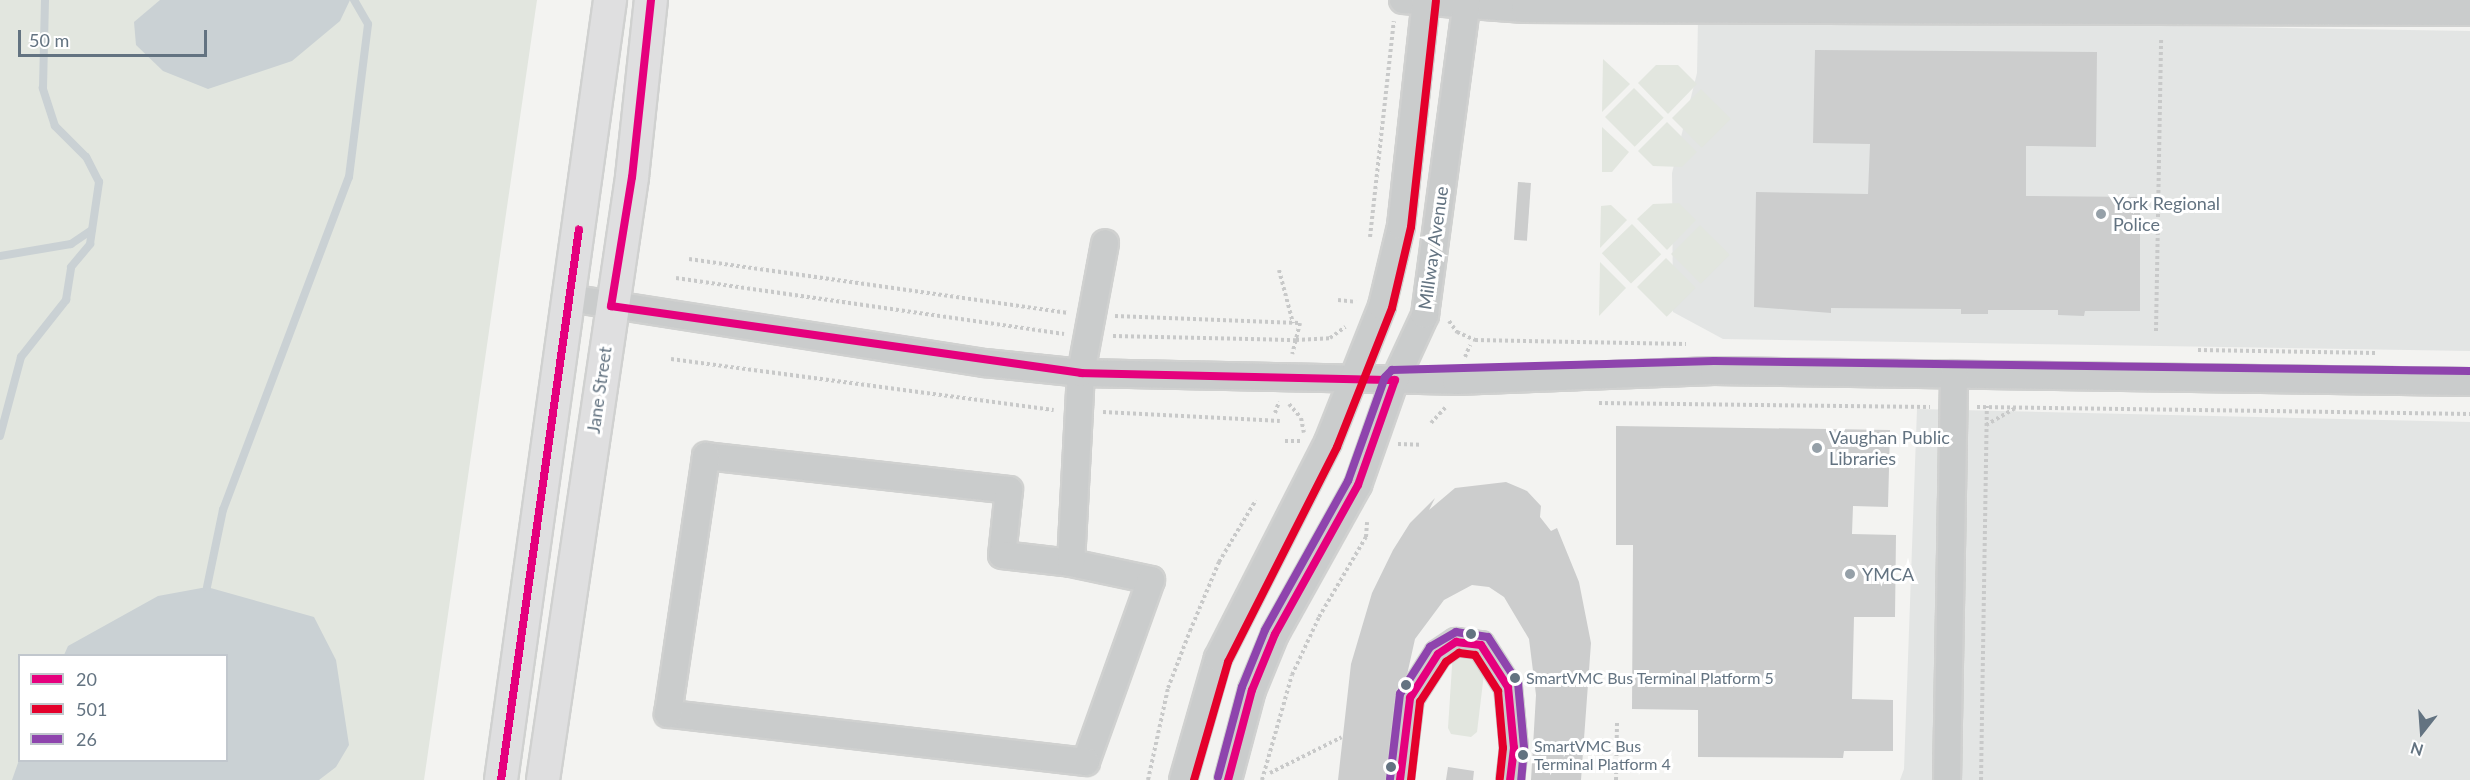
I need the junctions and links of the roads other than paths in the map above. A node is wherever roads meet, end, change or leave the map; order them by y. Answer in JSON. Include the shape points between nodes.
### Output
{"nodes":[{"id":1,"x":610,"y":0,"type":"edge"},
{"id":2,"x":651,"y":0,"type":"edge"},
{"id":3,"x":1467,"y":1,"type":"edge"},
{"id":4,"x":1412,"y":3,"type":"edge"},
{"id":5,"x":2470,"y":12,"type":"edge"},
{"id":6,"x":1105,"y":243,"type":"dead end"},
{"id":7,"x":569,"y":298,"type":"junction"},
{"id":8,"x":611,"y":306,"type":"junction"},
{"id":9,"x":1081,"y":373,"type":"junction"},
{"id":10,"x":1954,"y":374,"type":"junction"},
{"id":11,"x":1354,"y":379,"type":"junction"},
{"id":12,"x":1395,"y":380,"type":"junction"},
{"id":13,"x":2470,"y":382,"type":"edge"},
{"id":14,"x":1071,"y":562,"type":"junction"},
{"id":15,"x":501,"y":780,"type":"edge"},
{"id":16,"x":543,"y":780,"type":"edge"},
{"id":17,"x":1183,"y":780,"type":"edge"},
{"id":18,"x":1228,"y":780,"type":"edge"},
{"id":19,"x":1400,"y":780,"type":"edge"},
{"id":20,"x":1510,"y":780,"type":"edge"},
{"id":21,"x":1947,"y":780,"type":"edge"}],
"edges":[{"from":1,"to":7,"type":"main road"},
{"from":2,"to":8,"type":"main road","name":"Jane Street","via":[[632,177]]},
{"from":3,"to":4,"type":"street"},
{"from":3,"to":5,"type":"street","via":[[1525,9]]},
{"from":3,"to":12,"type":"street","name":"Millway Avenue","via":[[1425,315]]},
{"from":4,"to":11,"type":"street","name":"Millway Avenue","via":[[1401,226],[1382,306]]},
{"from":6,"to":9,"type":"street"},
{"from":7,"to":8,"type":"street"},
{"from":7,"to":15,"type":"main road"},
{"from":8,"to":9,"type":"street"},
{"from":8,"to":16,"type":"main road","name":"Jane Street"},
{"from":9,"to":11,"type":"street"},
{"from":9,"to":14,"type":"street"},
{"from":10,"to":12,"type":"street","via":[[1714,371]]},
{"from":10,"to":13,"type":"street"},
{"from":10,"to":21,"type":"street"},
{"from":11,"to":12,"type":"street"},
{"from":11,"to":17,"type":"street","name":"Millway Avenue","via":[[1328,442],[1218,658]]},
{"from":12,"to":18,"type":"street","name":"Millway Avenue","via":[[1358,485],[1275,634],[1252,690]]},
{"from":14,"to":14,"type":"street","via":[[1151,580],[1086,762],[668,714],[706,456],[1009,490],[1002,555]]},
{"from":19,"to":20,"type":"street","via":[[1410,698],[1438,654],[1456,642],[1481,645],[1491,654],[1508,687],[1514,748]]}]}
